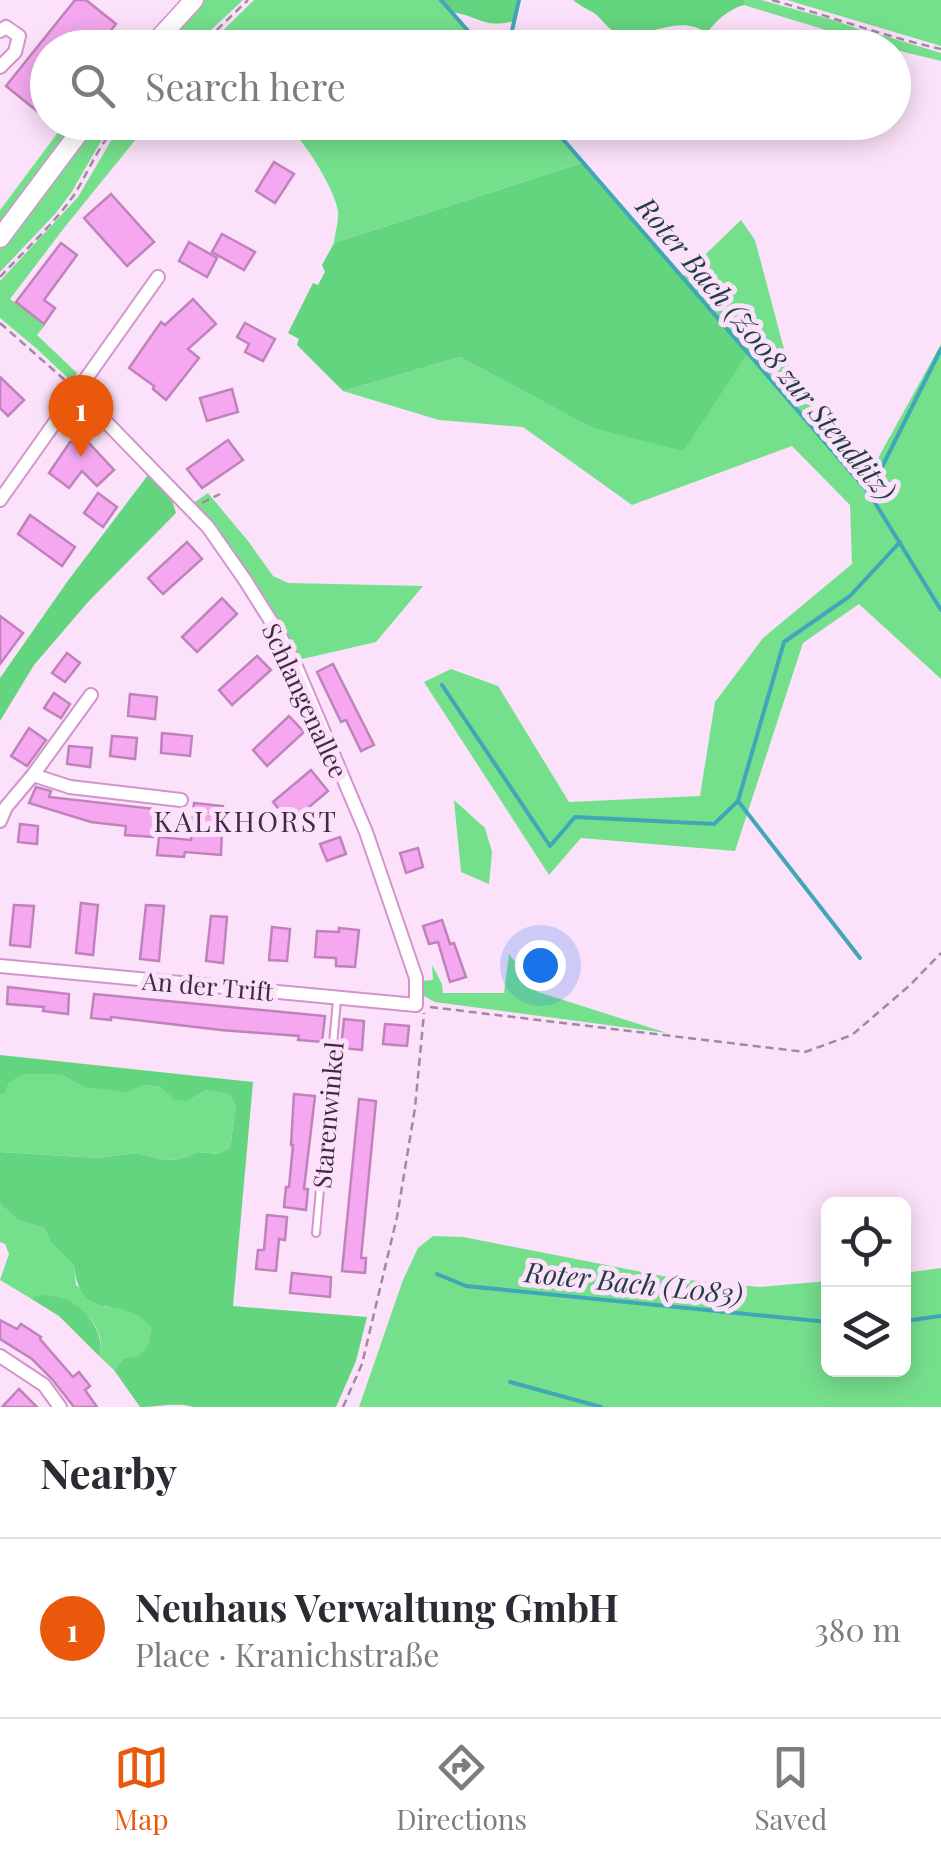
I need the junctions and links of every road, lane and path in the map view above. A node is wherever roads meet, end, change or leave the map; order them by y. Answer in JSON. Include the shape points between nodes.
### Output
{"nodes":[{"id":1,"x":194,"y":0,"type":"edge"},
{"id":2,"x":248,"y":0,"type":"edge"},
{"id":3,"x":772,"y":0,"type":"edge"},
{"id":4,"x":166,"y":30,"type":"edge"},
{"id":5,"x":217,"y":30,"type":"edge"},
{"id":6,"x":865,"y":30,"type":"edge"},
{"id":7,"x":0,"y":31,"type":"edge"},
{"id":8,"x":911,"y":40,"type":"edge"},
{"id":9,"x":941,"y":49,"type":"edge"},
{"id":10,"x":0,"y":67,"type":"edge"},
{"id":11,"x":74,"y":140,"type":"edge"},
{"id":12,"x":106,"y":140,"type":"edge"},
{"id":13,"x":0,"y":238,"type":"edge"},
{"id":14,"x":0,"y":277,"type":"edge"},
{"id":15,"x":158,"y":278,"type":"dead end"},
{"id":16,"x":0,"y":323,"type":"edge"},
{"id":17,"x":78,"y":394,"type":"junction"},
{"id":18,"x":220,"y":494,"type":"dead end"},
{"id":19,"x":210,"y":498,"type":"dead end"},
{"id":20,"x":0,"y":500,"type":"edge"},
{"id":21,"x":91,"y":695,"type":"dead end"},
{"id":22,"x":33,"y":775,"type":"junction"},
{"id":23,"x":182,"y":800,"type":"dead end"},
{"id":24,"x":0,"y":821,"type":"edge"},
{"id":25,"x":941,"y":954,"type":"edge"},
{"id":26,"x":0,"y":966,"type":"edge"},
{"id":27,"x":337,"y":998,"type":"junction"},
{"id":28,"x":421,"y":1006,"type":"junction"},
{"id":29,"x":316,"y":1233,"type":"dead end"},
{"id":30,"x":0,"y":1356,"type":"edge"},
{"id":31,"x":60,"y":1407,"type":"edge"},
{"id":32,"x":342,"y":1407,"type":"edge"}],
"edges":[{"from":1,"to":4,"type":"main road"},
{"from":2,"to":5,"type":"path"},
{"from":3,"to":6,"type":"path"},
{"from":7,"to":10,"type":"street","via":[[19,36]]},
{"from":8,"to":9,"type":"path"},
{"from":11,"to":13,"type":"main road"},
{"from":12,"to":14,"type":"path","via":[[59,215]]},
{"from":15,"to":17,"type":"street"},
{"from":16,"to":17,"type":"path"},
{"from":17,"to":20,"type":"street"},
{"from":17,"to":28,"type":"street","name":"Schlangenallee","via":[[208,527],[279,634],[366,832]]},
{"from":18,"to":19,"type":"path"},
{"from":21,"to":22,"type":"street"},
{"from":22,"to":23,"type":"street","via":[[70,787]]},
{"from":22,"to":24,"type":"street"},
{"from":25,"to":28,"type":"path","via":[[852,1035],[805,1052]]},
{"from":26,"to":27,"type":"street","name":"An der Trift"},
{"from":27,"to":28,"type":"street","name":"An der Trift"},
{"from":27,"to":29,"type":"lane","name":"Starenwinkel"},
{"from":28,"to":32,"type":"path","via":[[415,1108],[397,1217],[362,1364]]},
{"from":30,"to":31,"type":"street","via":[[44,1385]]}]}
